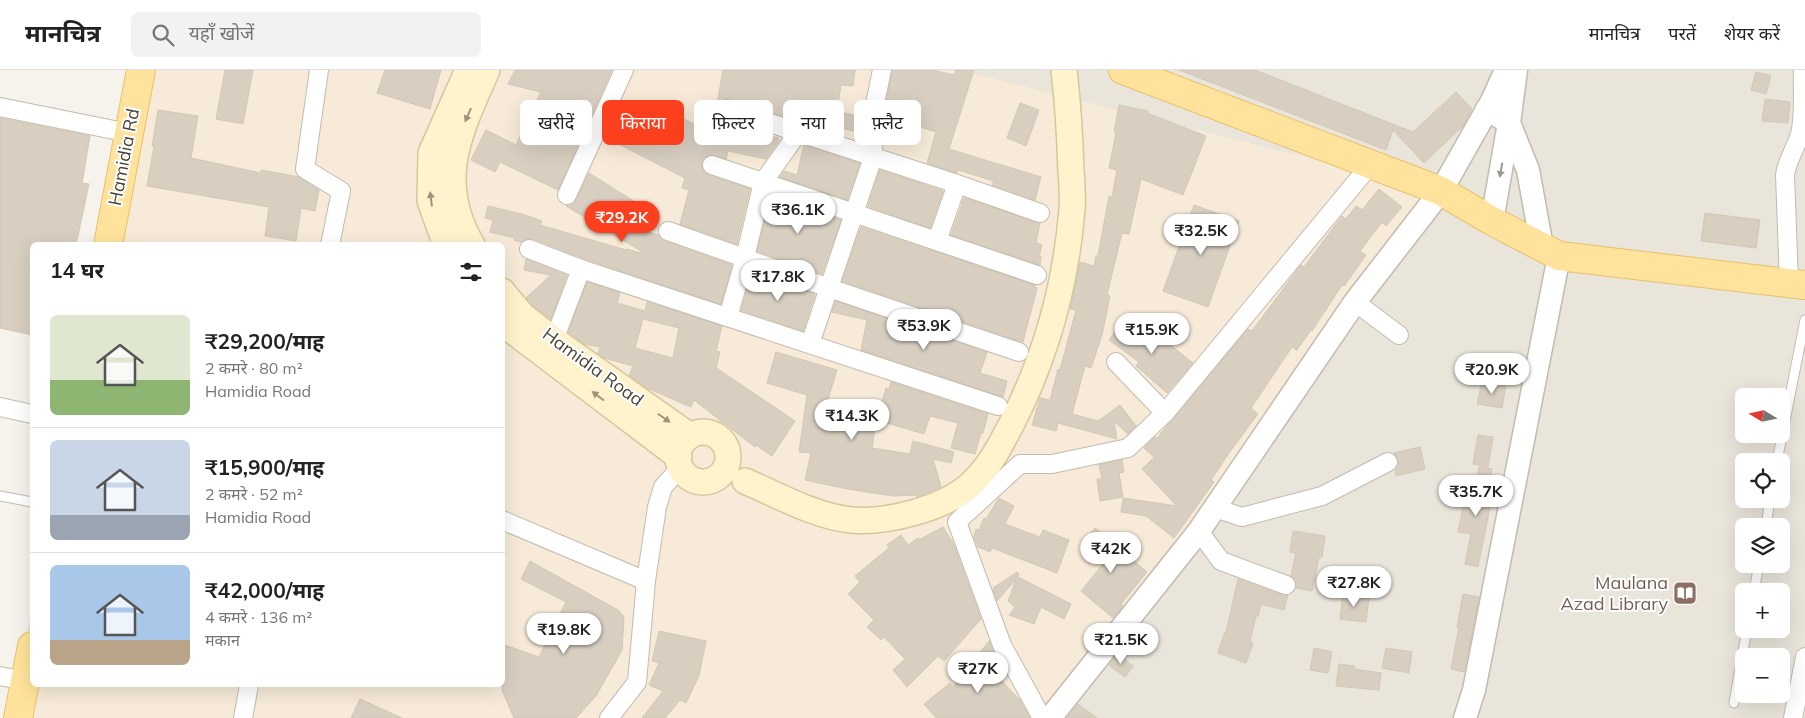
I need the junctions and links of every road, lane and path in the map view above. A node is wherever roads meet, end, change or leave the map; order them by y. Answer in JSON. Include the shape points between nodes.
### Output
{"nodes":[{"id":1,"x":141,"y":70,"type":"edge"},
{"id":2,"x":158,"y":70,"type":"edge"},
{"id":3,"x":320,"y":70,"type":"edge"},
{"id":4,"x":468,"y":70,"type":"edge"},
{"id":5,"x":487,"y":70,"type":"edge"},
{"id":6,"x":624,"y":70,"type":"edge"},
{"id":7,"x":882,"y":70,"type":"edge"},
{"id":8,"x":1064,"y":70,"type":"edge"},
{"id":9,"x":1123,"y":70,"type":"edge"},
{"id":10,"x":1506,"y":70,"type":"edge"},
{"id":11,"x":1516,"y":70,"type":"edge"},
{"id":12,"x":1803,"y":70,"type":"edge"},
{"id":13,"x":0,"y":107,"type":"edge"},
{"id":14,"x":1488,"y":109,"type":"junction"},
{"id":15,"x":1509,"y":123,"type":"junction"},
{"id":16,"x":138,"y":134,"type":"junction"},
{"id":17,"x":789,"y":145,"type":"edge"},
{"id":18,"x":837,"y":145,"type":"edge"},
{"id":19,"x":873,"y":157,"type":"junction"},
{"id":20,"x":442,"y":162,"type":"junction"},
{"id":21,"x":1371,"y":164,"type":"junction"},
{"id":22,"x":712,"y":165,"type":"dead end"},
{"id":23,"x":763,"y":182,"type":"junction"},
{"id":24,"x":957,"y":184,"type":"junction"},
{"id":25,"x":1441,"y":191,"type":"junction"},
{"id":26,"x":567,"y":195,"type":"dead end"},
{"id":27,"x":854,"y":213,"type":"junction"},
{"id":28,"x":1040,"y":213,"type":"dead end"},
{"id":29,"x":1492,"y":221,"type":"junction"},
{"id":30,"x":668,"y":231,"type":"dead end"},
{"id":31,"x":937,"y":241,"type":"junction"},
{"id":32,"x":109,"y":242,"type":"edge"},
{"id":33,"x":126,"y":242,"type":"edge"},
{"id":34,"x":331,"y":242,"type":"edge"},
{"id":35,"x":445,"y":242,"type":"edge"},
{"id":36,"x":470,"y":242,"type":"edge"},
{"id":37,"x":529,"y":248,"type":"dead end"},
{"id":38,"x":1550,"y":252,"type":"junction"},
{"id":39,"x":745,"y":258,"type":"junction"},
{"id":40,"x":581,"y":269,"type":"junction"},
{"id":41,"x":1037,"y":275,"type":"dead end"},
{"id":42,"x":1797,"y":284,"type":"edge"},
{"id":43,"x":829,"y":288,"type":"junction"},
{"id":44,"x":505,"y":295,"type":"edge"},
{"id":45,"x":1355,"y":302,"type":"junction"},
{"id":46,"x":728,"y":318,"type":"junction"},
{"id":47,"x":1805,"y":320,"type":"edge"},
{"id":48,"x":505,"y":329,"type":"edge"},
{"id":49,"x":1400,"y":336,"type":"dead end"},
{"id":50,"x":554,"y":340,"type":"junction"},
{"id":51,"x":810,"y":344,"type":"junction"},
{"id":52,"x":1019,"y":352,"type":"dead end"},
{"id":53,"x":1116,"y":362,"type":"dead end"},
{"id":54,"x":998,"y":406,"type":"dead end"},
{"id":55,"x":0,"y":407,"type":"edge"},
{"id":56,"x":30,"y":414,"type":"edge"},
{"id":57,"x":1165,"y":414,"type":"junction"},
{"id":58,"x":683,"y":453,"type":"junction"},
{"id":59,"x":1779,"y":453,"type":"edge"},
{"id":60,"x":728,"y":456,"type":"junction"},
{"id":61,"x":1388,"y":462,"type":"dead end"},
{"id":62,"x":714,"y":478,"type":"junction"},
{"id":63,"x":745,"y":480,"type":"junction"},
{"id":64,"x":0,"y":496,"type":"edge"},
{"id":65,"x":30,"y":502,"type":"edge"},
{"id":66,"x":1215,"y":508,"type":"junction"},
{"id":67,"x":505,"y":521,"type":"edge"},
{"id":68,"x":1199,"y":531,"type":"junction"},
{"id":69,"x":646,"y":581,"type":"junction"},
{"id":70,"x":1286,"y":585,"type":"dead end"},
{"id":71,"x":1745,"y":638,"type":"edge"},
{"id":72,"x":30,"y":654,"type":"edge"},
{"id":73,"x":1805,"y":657,"type":"edge"},
{"id":74,"x":23,"y":681,"type":"edge"},
{"id":75,"x":249,"y":687,"type":"edge"},
{"id":76,"x":1734,"y":703,"type":"dead end"},
{"id":77,"x":18,"y":718,"type":"edge"},
{"id":78,"x":34,"y":718,"type":"edge"},
{"id":79,"x":243,"y":718,"type":"edge"},
{"id":80,"x":610,"y":718,"type":"edge"},
{"id":81,"x":1042,"y":718,"type":"edge"},
{"id":82,"x":1050,"y":718,"type":"edge"},
{"id":83,"x":1465,"y":718,"type":"edge"},
{"id":84,"x":1793,"y":718,"type":"edge"}],
"edges":[{"from":1,"to":16,"type":"main road","name":"Hamidia Rd"},
{"from":2,"to":16,"type":"main road"},
{"from":3,"to":34,"type":"street","via":[[305,169],[341,191]]},
{"from":4,"to":20,"type":"main road","via":[[431,153]]},
{"from":5,"to":20,"type":"main road","one_way":true,"via":[[455,152]]},
{"from":6,"to":26,"type":"street"},
{"from":7,"to":19,"type":"street","via":[[872,118]]},
{"from":8,"to":63,"type":"main road","via":[[1070,112],[1072,209],[1063,280],[1054,320],[1027,394],[998,451],[970,485],[946,500],[917,513],[885,519],[850,520],[820,513]]},
{"from":9,"to":21,"type":"main road"},
{"from":10,"to":14,"type":"street"},
{"from":11,"to":15,"type":"street"},
{"from":12,"to":42,"type":"street","via":[[1802,124],[1785,175]]},
{"from":13,"to":16,"type":"street"},
{"from":14,"to":15,"type":"street"},
{"from":14,"to":25,"type":"street"},
{"from":15,"to":29,"type":"street","one_way":true},
{"from":15,"to":38,"type":"street","via":[[1528,170]]},
{"from":16,"to":32,"type":"main road","name":"Hamidia Rd"},
{"from":16,"to":33,"type":"main road"},
{"from":17,"to":23,"type":"street"},
{"from":18,"to":19,"type":"street"},
{"from":19,"to":24,"type":"street"},
{"from":19,"to":27,"type":"street"},
{"from":35,"to":20,"type":"main road","one_way":true,"via":[[430,201]]},
{"from":20,"to":36,"type":"main road","via":[[463,230]]},
{"from":21,"to":25,"type":"main road"},
{"from":21,"to":57,"type":"street"},
{"from":22,"to":23,"type":"street"},
{"from":23,"to":27,"type":"street"},
{"from":23,"to":39,"type":"street"},
{"from":24,"to":28,"type":"street"},
{"from":24,"to":31,"type":"street"},
{"from":25,"to":29,"type":"main road"},
{"from":25,"to":45,"type":"street"},
{"from":27,"to":31,"type":"street"},
{"from":27,"to":43,"type":"street"},
{"from":29,"to":38,"type":"main road"},
{"from":30,"to":39,"type":"street"},
{"from":31,"to":41,"type":"street"},
{"from":37,"to":40,"type":"street"},
{"from":38,"to":42,"type":"main road"},
{"from":38,"to":83,"type":"street","via":[[1474,690]]},
{"from":39,"to":43,"type":"street"},
{"from":39,"to":46,"type":"street"},
{"from":40,"to":46,"type":"street"},
{"from":40,"to":50,"type":"street"},
{"from":43,"to":51,"type":"street"},
{"from":43,"to":52,"type":"street"},
{"from":44,"to":50,"type":"main road","name":"Hamidia Road","via":[[522,315]]},
{"from":45,"to":49,"type":"street"},
{"from":45,"to":66,"type":"street"},
{"from":46,"to":51,"type":"street"},
{"from":47,"to":59,"type":"lane"},
{"from":58,"to":48,"type":"main road","name":"Hamidia Road","one_way":true},
{"from":50,"to":58,"type":"main road","name":"Hamidia Road","one_way":true},
{"from":51,"to":54,"type":"street"},
{"from":53,"to":57,"type":"street"},
{"from":55,"to":56,"type":"street"},
{"from":57,"to":81,"type":"street","via":[[1128,448],[1052,464],[1020,464],[958,522],[1002,645]]},
{"from":58,"to":60,"type":"main road","via":[[702,432],[723,441]]},
{"from":58,"to":62,"type":"main road","via":[[686,474],[705,482]]},
{"from":58,"to":69,"type":"street","via":[[663,487]]},
{"from":60,"to":62,"type":"main road","via":[[724,470]]},
{"from":60,"to":63,"type":"main road"},
{"from":61,"to":66,"type":"street","via":[[1322,496],[1242,517]]},
{"from":62,"to":63,"type":"main road"},
{"from":64,"to":65,"type":"lane"},
{"from":66,"to":68,"type":"street"},
{"from":67,"to":69,"type":"street"},
{"from":68,"to":70,"type":"street","via":[[1221,561]]},
{"from":68,"to":82,"type":"street"},
{"from":69,"to":80,"type":"street","via":[[637,682]]},
{"from":71,"to":76,"type":"lane"},
{"from":72,"to":74,"type":"main road"},
{"from":73,"to":84,"type":"street"},
{"from":74,"to":77,"type":"main road"},
{"from":74,"to":78,"type":"main road"},
{"from":75,"to":79,"type":"street"}]}
